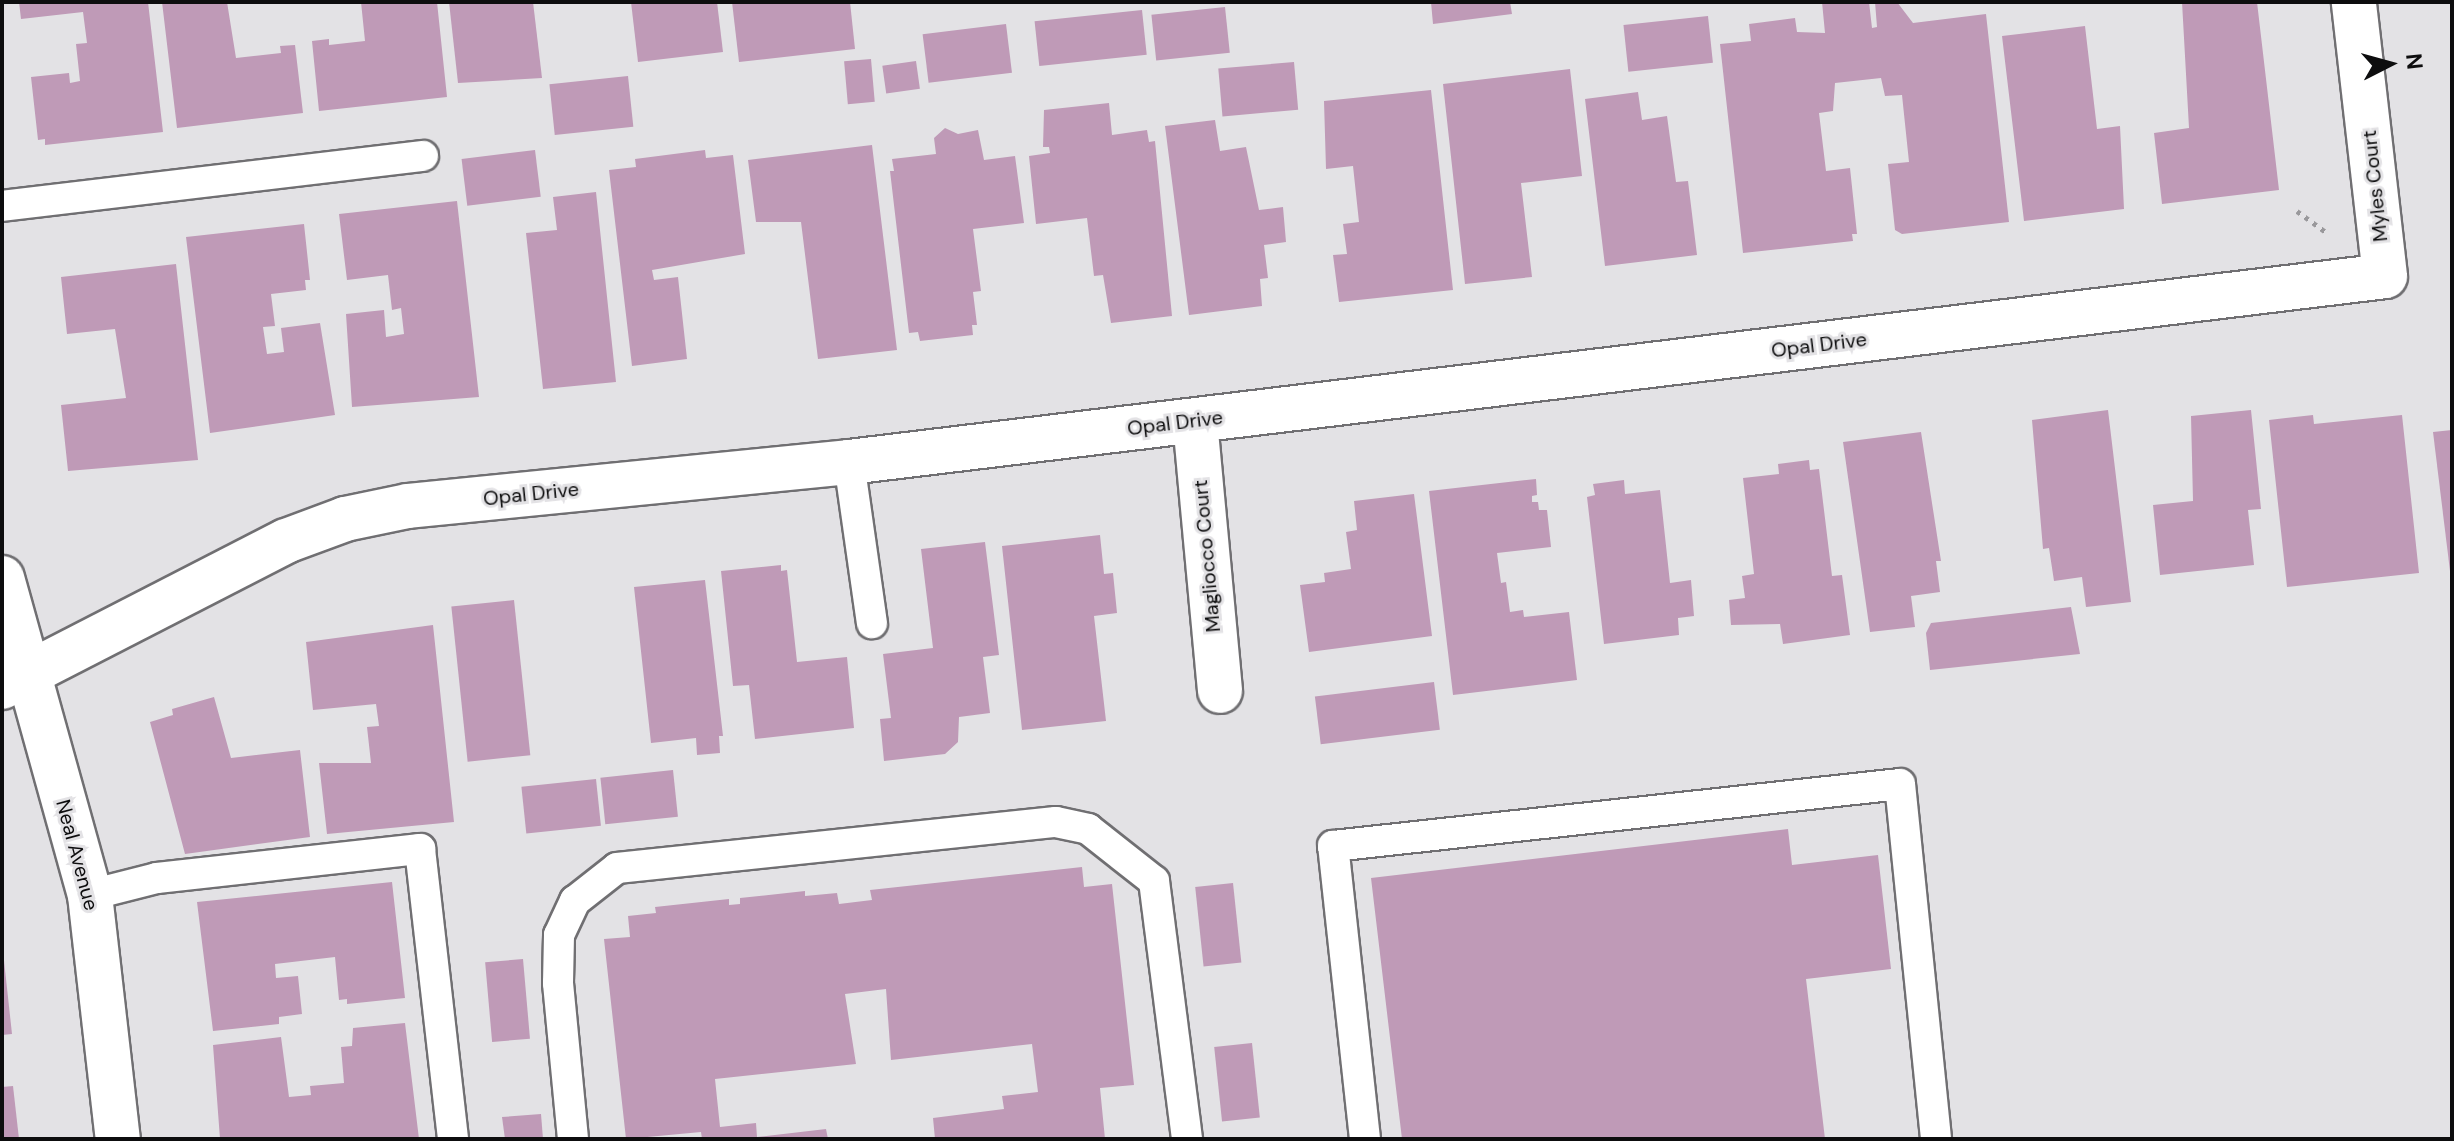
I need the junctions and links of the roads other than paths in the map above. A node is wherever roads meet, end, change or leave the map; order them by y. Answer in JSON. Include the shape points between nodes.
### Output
{"nodes":[{"id":1,"x":2354,"y":2,"type":"edge"},
{"id":2,"x":423,"y":156,"type":"dead end"},
{"id":3,"x":2,"y":206,"type":"edge"},
{"id":4,"x":2385,"y":276,"type":"joint"},
{"id":5,"x":1195,"y":421,"type":"junction"},
{"id":6,"x":849,"y":462,"type":"junction"},
{"id":7,"x":2,"y":578,"type":"edge"},
{"id":8,"x":872,"y":623,"type":"dead end"},
{"id":9,"x":14,"y":681,"type":"edge"},
{"id":10,"x":1220,"y":691,"type":"dead end"},
{"id":11,"x":90,"y":895,"type":"junction"},
{"id":12,"x":118,"y":1139,"type":"edge"},
{"id":13,"x":453,"y":1139,"type":"edge"},
{"id":14,"x":573,"y":1139,"type":"edge"},
{"id":15,"x":1187,"y":1139,"type":"edge"},
{"id":16,"x":1365,"y":1139,"type":"edge"},
{"id":17,"x":1936,"y":1139,"type":"edge"}],
"edges":[{"from":1,"to":4,"type":"street","name":"Myles Court"},
{"from":2,"to":3,"type":"lane"},
{"from":4,"to":5,"type":"street","name":"Opal Drive"},
{"from":5,"to":6,"type":"street","name":"Opal Drive"},
{"from":5,"to":10,"type":"street","name":"Magliocco Court"},
{"from":6,"to":8,"type":"lane"},
{"from":6,"to":9,"type":"street","name":"Opal Drive","via":[[408,506],[345,519],[286,541]]},
{"from":7,"to":9,"type":"street","name":"Neal Avenue"},
{"from":9,"to":11,"type":"street","name":"Neal Avenue"},
{"from":11,"to":12,"type":"street","name":"Neal Avenue"},
{"from":11,"to":13,"type":"lane","via":[[157,878],[420,849]]},
{"from":14,"to":15,"type":"lane","via":[[558,983],[559,935],[575,901],[617,868],[1056,822],[1101,837],[1154,881]]},
{"from":16,"to":17,"type":"lane","via":[[1333,846],[1900,784]]}]}
